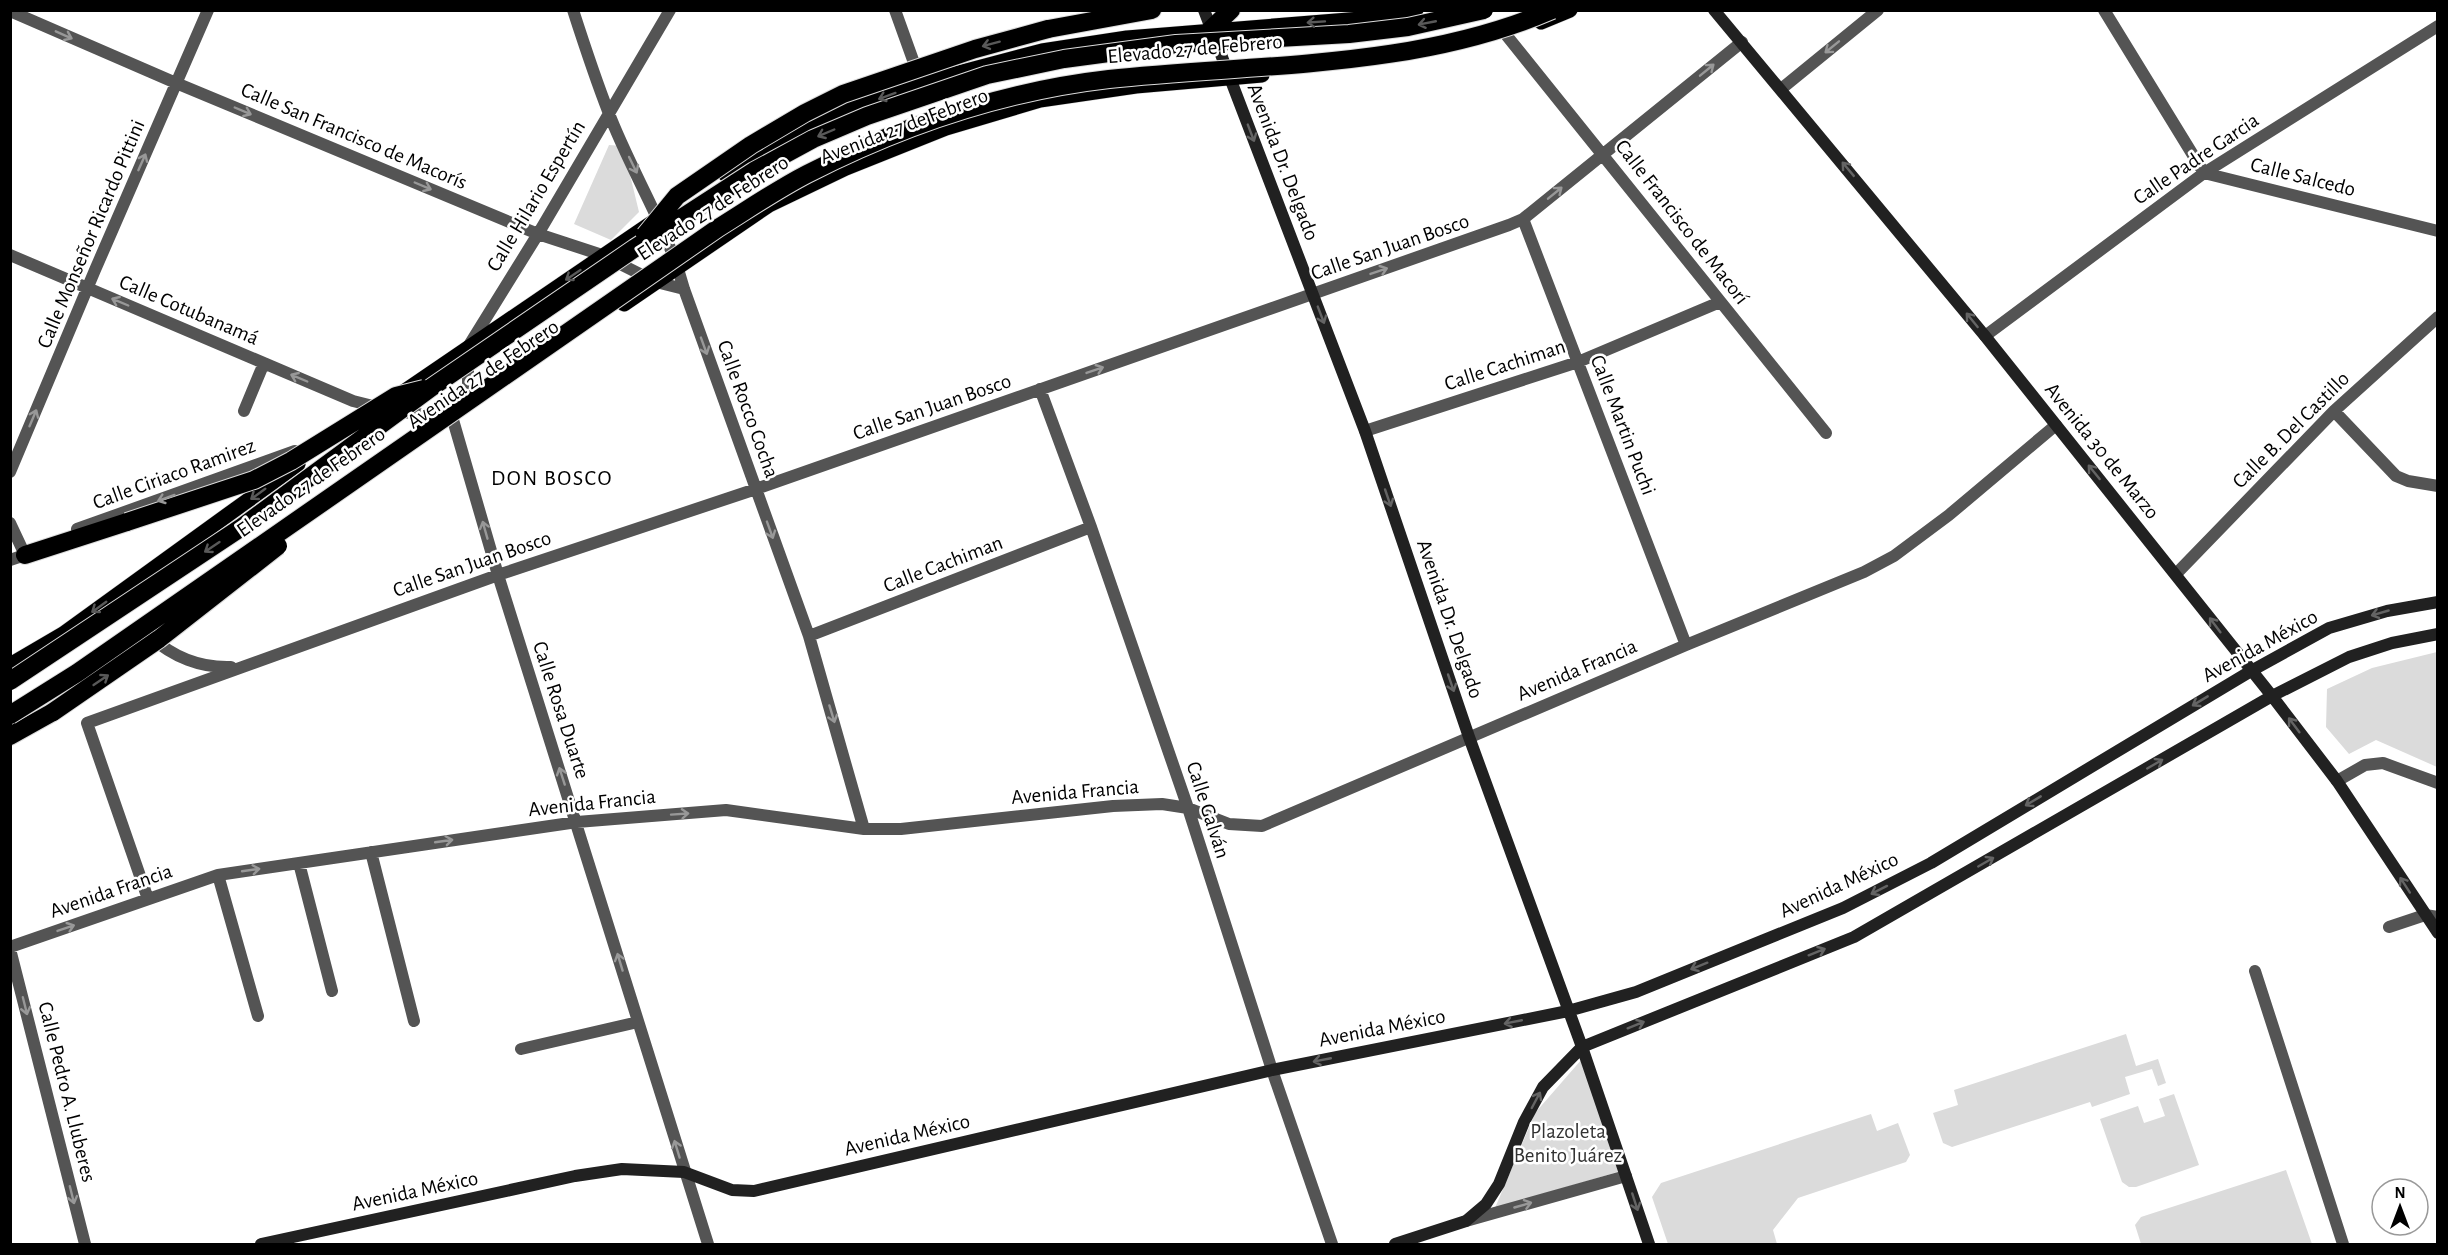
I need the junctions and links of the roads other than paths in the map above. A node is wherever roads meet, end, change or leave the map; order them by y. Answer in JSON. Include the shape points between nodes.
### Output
{"nodes":[{"id":1,"x":208,"y":10,"type":"edge"},
{"id":2,"x":573,"y":10,"type":"edge"},
{"id":3,"x":670,"y":10,"type":"edge"},
{"id":4,"x":895,"y":10,"type":"edge"},
{"id":5,"x":1152,"y":10,"type":"edge"},
{"id":6,"x":1204,"y":10,"type":"edge"},
{"id":7,"x":1231,"y":10,"type":"edge"},
{"id":8,"x":1416,"y":10,"type":"edge"},
{"id":9,"x":1484,"y":10,"type":"edge"},
{"id":10,"x":1552,"y":10,"type":"edge"},
{"id":11,"x":1570,"y":10,"type":"edge"},
{"id":12,"x":1714,"y":10,"type":"edge"},
{"id":13,"x":1878,"y":10,"type":"edge"},
{"id":14,"x":2104,"y":10,"type":"edge"},
{"id":15,"x":10,"y":11,"type":"edge"},
{"id":16,"x":2438,"y":26,"type":"edge"},
{"id":17,"x":1210,"y":30,"type":"junction"},
{"id":18,"x":1507,"y":36,"type":"junction"},
{"id":19,"x":1742,"y":42,"type":"junction"},
{"id":20,"x":1229,"y":79,"type":"junction"},
{"id":21,"x":176,"y":83,"type":"junction"},
{"id":22,"x":921,"y":83,"type":"junction"},
{"id":23,"x":1781,"y":89,"type":"junction"},
{"id":24,"x":608,"y":112,"type":"junction"},
{"id":25,"x":1604,"y":154,"type":"junction"},
{"id":26,"x":2204,"y":173,"type":"junction"},
{"id":27,"x":659,"y":218,"type":"junction"},
{"id":28,"x":1523,"y":219,"type":"junction"},
{"id":29,"x":2438,"y":231,"type":"edge"},
{"id":30,"x":538,"y":234,"type":"junction"},
{"id":31,"x":635,"y":248,"type":"junction"},
{"id":32,"x":10,"y":255,"type":"edge"},
{"id":33,"x":602,"y":255,"type":"junction"},
{"id":34,"x":678,"y":268,"type":"junction"},
{"id":35,"x":656,"y":282,"type":"junction"},
{"id":36,"x":88,"y":288,"type":"junction"},
{"id":37,"x":684,"y":290,"type":"junction"},
{"id":38,"x":1314,"y":294,"type":"junction"},
{"id":39,"x":1720,"y":302,"type":"junction"},
{"id":40,"x":2438,"y":316,"type":"edge"},
{"id":41,"x":1985,"y":336,"type":"junction"},
{"id":42,"x":468,"y":347,"type":"junction"},
{"id":43,"x":1578,"y":362,"type":"junction"},
{"id":44,"x":264,"y":363,"type":"junction"},
{"id":45,"x":432,"y":387,"type":"junction"},
{"id":46,"x":1040,"y":389,"type":"junction"},
{"id":47,"x":381,"y":408,"type":"junction"},
{"id":48,"x":468,"y":409,"type":"junction"},
{"id":49,"x":244,"y":411,"type":"dead end"},
{"id":50,"x":2334,"y":411,"type":"junction"},
{"id":51,"x":453,"y":420,"type":"junction"},
{"id":52,"x":2056,"y":425,"type":"junction"},
{"id":53,"x":1365,"y":431,"type":"junction"},
{"id":54,"x":1826,"y":433,"type":"dead end"},
{"id":55,"x":339,"y":435,"type":"junction"},
{"id":56,"x":10,"y":472,"type":"edge"},
{"id":57,"x":364,"y":472,"type":"junction"},
{"id":58,"x":2438,"y":486,"type":"edge"},
{"id":59,"x":756,"y":489,"type":"junction"},
{"id":60,"x":10,"y":523,"type":"edge"},
{"id":61,"x":1091,"y":527,"type":"junction"},
{"id":62,"x":18,"y":558,"type":"edge"},
{"id":63,"x":2176,"y":574,"type":"junction"},
{"id":64,"x":498,"y":575,"type":"junction"},
{"id":65,"x":2438,"y":602,"type":"edge"},
{"id":66,"x":144,"y":630,"type":"junction"},
{"id":67,"x":2438,"y":634,"type":"edge"},
{"id":68,"x":809,"y":636,"type":"junction"},
{"id":69,"x":1686,"y":645,"type":"junction"},
{"id":70,"x":10,"y":665,"type":"edge"},
{"id":71,"x":239,"y":667,"type":"junction"},
{"id":72,"x":2251,"y":671,"type":"junction"},
{"id":73,"x":10,"y":681,"type":"edge"},
{"id":74,"x":2272,"y":696,"type":"junction"},
{"id":75,"x":10,"y":715,"type":"edge"},
{"id":76,"x":10,"y":724,"type":"edge"},
{"id":77,"x":10,"y":736,"type":"edge"},
{"id":78,"x":1469,"y":737,"type":"junction"},
{"id":79,"x":2438,"y":769,"type":"edge"},
{"id":80,"x":2337,"y":781,"type":"junction"},
{"id":81,"x":2435,"y":782,"type":"edge"},
{"id":82,"x":1188,"y":808,"type":"junction"},
{"id":83,"x":577,"y":822,"type":"junction"},
{"id":84,"x":864,"y":829,"type":"junction"},
{"id":85,"x":371,"y":852,"type":"junction"},
{"id":86,"x":298,"y":863,"type":"junction"},
{"id":87,"x":218,"y":875,"type":"junction"},
{"id":88,"x":148,"y":899,"type":"junction"},
{"id":89,"x":2431,"y":916,"type":"edge"},
{"id":90,"x":2389,"y":927,"type":"dead end"},
{"id":91,"x":2438,"y":933,"type":"edge"},
{"id":92,"x":10,"y":948,"type":"edge"},
{"id":93,"x":2254,"y":971,"type":"dead end"},
{"id":94,"x":332,"y":991,"type":"dead end"},
{"id":95,"x":1568,"y":1011,"type":"junction"},
{"id":96,"x":258,"y":1016,"type":"dead end"},
{"id":97,"x":414,"y":1021,"type":"dead end"},
{"id":98,"x":638,"y":1022,"type":"junction"},
{"id":99,"x":1582,"y":1047,"type":"junction"},
{"id":100,"x":521,"y":1049,"type":"dead end"},
{"id":101,"x":1272,"y":1070,"type":"junction"},
{"id":102,"x":684,"y":1172,"type":"junction"},
{"id":103,"x":1626,"y":1176,"type":"junction"},
{"id":104,"x":1466,"y":1221,"type":"junction"},
{"id":105,"x":85,"y":1245,"type":"edge"},
{"id":106,"x":261,"y":1245,"type":"edge"},
{"id":107,"x":708,"y":1245,"type":"edge"},
{"id":108,"x":1332,"y":1245,"type":"edge"},
{"id":109,"x":1395,"y":1245,"type":"edge"},
{"id":110,"x":1649,"y":1245,"type":"edge"},
{"id":111,"x":2343,"y":1245,"type":"edge"}],
"edges":[{"from":1,"to":21,"type":"street","name":"Calle Monseñor Ricardo Pittini"},
{"from":2,"to":24,"type":"street","name":"Calle Rocco Cocha"},
{"from":3,"to":24,"type":"street","name":"Calle Hilario Espertín"},
{"from":4,"to":22,"type":"street"},
{"from":5,"to":31,"type":"highway","one_way":true,"bridge":true,"via":[[1048,29],[843,94],[751,145],[677,196]]},
{"from":6,"to":17,"type":"main road","name":"Avenida Dr. Delgado"},
{"from":7,"to":17,"type":"highway"},
{"from":8,"to":17,"type":"main road","name":"Avenida 27 de Febrero","one_way":true,"via":[[1373,18]]},
{"from":9,"to":31,"type":"highway","name":"Elevado 27 de Febrero","one_way":true,"bridge":true,"via":[[1408,27],[1176,44],[1064,59],[987,75],[813,139],[754,171]]},
{"from":10,"to":57,"type":"highway","name":"Elevado 27 de Febrero","bridge":true,"via":[[1477,35],[1413,50],[1107,79],[991,102],[912,127],[806,175],[742,213]]},
{"from":11,"to":18,"type":"main road","name":"Avenida 27 de Febrero"},
{"from":12,"to":19,"type":"main road","name":"Avenida 30 de Marzo"},
{"from":13,"to":23,"type":"street","one_way":true},
{"from":14,"to":26,"type":"street"},
{"from":15,"to":21,"type":"street","name":"Calle San Francisco de Macorís","one_way":true},
{"from":16,"to":26,"type":"street","name":"Calle Padre Garcia"},
{"from":17,"to":20,"type":"main road","name":"Avenida Dr. Delgado"},
{"from":17,"to":22,"type":"main road","name":"Avenida 27 de Febrero","via":[[1042,51]]},
{"from":18,"to":20,"type":"main road","name":"Avenida 27 de Febrero","via":[[1439,53]]},
{"from":18,"to":25,"type":"street","name":"Calle Francisco de Macorí"},
{"from":19,"to":23,"type":"main road","name":"Avenida 30 de Marzo"},
{"from":25,"to":19,"type":"street","name":"Calle San Juan Bosco","one_way":true},
{"from":20,"to":34,"type":"main road","name":"Avenida 27 de Febrero","via":[[1136,86],[1040,100],[946,128],[846,168],[769,205]]},
{"from":20,"to":38,"type":"main road","name":"Avenida Dr. Delgado","one_way":true},
{"from":21,"to":30,"type":"street","name":"Calle San Francisco de Macorís","one_way":true},
{"from":36,"to":21,"type":"street","name":"Calle Monseñor Ricardo Pittini","one_way":true},
{"from":22,"to":27,"type":"main road","name":"Avenida 27 de Febrero","one_way":true,"via":[[808,123]]},
{"from":41,"to":23,"type":"main road","name":"Avenida 30 de Marzo","one_way":true},
{"from":24,"to":27,"type":"street","name":"Calle Rocco Cocha","one_way":true},
{"from":24,"to":30,"type":"street","name":"Calle Hilario Espertín"},
{"from":28,"to":25,"type":"street","name":"Calle San Juan Bosco","one_way":true},
{"from":25,"to":39,"type":"street","name":"Calle Francisco de Macorí"},
{"from":26,"to":29,"type":"street","name":"Calle Salcedo"},
{"from":26,"to":41,"type":"street","name":"Calle Padre Garcia"},
{"from":27,"to":33,"type":"main road","name":"Avenida 27 de Febrero"},
{"from":27,"to":34,"type":"street","name":"Calle Rocco Cocha"},
{"from":38,"to":28,"type":"street","name":"Calle San Juan Bosco","one_way":true},
{"from":28,"to":43,"type":"street","name":"Calle Martin Puchi"},
{"from":30,"to":33,"type":"street","name":"Calle San Francisco de Macorís"},
{"from":30,"to":42,"type":"street","name":"Calle Hilario Espertín"},
{"from":31,"to":45,"type":"highway","name":"Elevado 27 de Febrero","bridge":true},
{"from":32,"to":36,"type":"street","name":"Calle Cotubanamá"},
{"from":33,"to":35,"type":"street","name":"Calle San Francisco de Macorís"},
{"from":33,"to":42,"type":"main road","name":"Avenida 27 de Febrero","one_way":true},
{"from":34,"to":35,"type":"main road","name":"Avenida 27 de Febrero"},
{"from":34,"to":37,"type":"street","name":"Calle Rocco Cocha"},
{"from":35,"to":37,"type":"street","name":"Calle San Francisco de Macorís"},
{"from":35,"to":48,"type":"main road","name":"Avenida 27 de Febrero"},
{"from":44,"to":36,"type":"street","name":"Calle Cotubanamá","one_way":true},
{"from":56,"to":36,"type":"street","name":"Calle Monseñor Ricardo Pittini","one_way":true},
{"from":37,"to":59,"type":"street","name":"Calle Rocco Cocha","one_way":true},
{"from":46,"to":38,"type":"street","name":"Calle San Juan Bosco","one_way":true},
{"from":38,"to":53,"type":"main road","name":"Avenida Dr. Delgado","one_way":true},
{"from":39,"to":43,"type":"street","name":"Calle Cachiman"},
{"from":39,"to":54,"type":"street","name":"Calle Francisco de Macorí"},
{"from":40,"to":50,"type":"street","name":"Calle B. Del Castillo"},
{"from":41,"to":52,"type":"main road","name":"Avenida 30 de Marzo"},
{"from":42,"to":47,"type":"main road","name":"Avenida 27 de Febrero"},
{"from":42,"to":48,"type":"street"},
{"from":43,"to":53,"type":"street","name":"Calle Cachiman"},
{"from":43,"to":69,"type":"street","name":"Calle Martin Puchi"},
{"from":47,"to":44,"type":"street","name":"Calle Cotubanamá","one_way":true,"via":[[353,401]]},
{"from":44,"to":49,"type":"street"},
{"from":45,"to":62,"type":"highway","bridge":true,"via":[[396,396],[254,480]]},
{"from":45,"to":73,"type":"highway","name":"Elevado 27 de Febrero","one_way":true,"bridge":true,"via":[[242,527]]},
{"from":46,"to":59,"type":"street","name":"Calle San Juan Bosco"},
{"from":46,"to":61,"type":"street","name":"Calle Galván"},
{"from":47,"to":51,"type":"street"},
{"from":47,"to":55,"type":"main road","name":"Avenida 27 de Febrero"},
{"from":48,"to":51,"type":"main road","name":"Avenida 27 de Febrero"},
{"from":50,"to":58,"type":"street","via":[[2396,476]]},
{"from":50,"to":63,"type":"street","name":"Calle B. Del Castillo"},
{"from":64,"to":51,"type":"street","name":"Calle Rosa Duarte","one_way":true},
{"from":51,"to":66,"type":"main road","name":"Avenida 27 de Febrero"},
{"from":63,"to":52,"type":"main road","name":"Avenida 30 de Marzo","one_way":true},
{"from":52,"to":69,"type":"street","name":"Avenida Francia","via":[[1894,556]]},
{"from":53,"to":78,"type":"main road","name":"Avenida Dr. Delgado","one_way":true},
{"from":55,"to":62,"type":"street","name":"Calle Ciriaco Ramirez","one_way":true,"via":[[50,539]]},
{"from":55,"to":70,"type":"main road","name":"Avenida 27 de Febrero","one_way":true,"via":[[63,634]]},
{"from":57,"to":75,"type":"highway","name":"Elevado 27 de Febrero","bridge":true,"via":[[77,673]]},
{"from":77,"to":57,"type":"highway","one_way":true,"bridge":true,"via":[[123,665],[209,601]]},
{"from":59,"to":64,"type":"street","name":"Calle San Juan Bosco"},
{"from":59,"to":68,"type":"street","name":"Calle Rocco Cocha","one_way":true},
{"from":60,"to":62,"type":"street"},
{"from":61,"to":68,"type":"street","name":"Calle Cachiman"},
{"from":61,"to":82,"type":"street","name":"Calle Galván"},
{"from":72,"to":63,"type":"main road","name":"Avenida 30 de Marzo","one_way":true},
{"from":64,"to":71,"type":"street","name":"Calle San Juan Bosco"},
{"from":83,"to":64,"type":"street","name":"Calle Rosa Duarte","one_way":true},
{"from":65,"to":72,"type":"main road","name":"Avenida México","one_way":true,"via":[[2387,611],[2329,628]]},
{"from":66,"to":71,"type":"street","via":[[177,656],[218,668]]},
{"from":66,"to":76,"type":"main road","name":"Avenida 27 de Febrero"},
{"from":67,"to":74,"type":"main road","via":[[2349,657]]},
{"from":68,"to":84,"type":"street","name":"Calle Rocco Cocha","one_way":true},
{"from":69,"to":78,"type":"street","name":"Avenida Francia"},
{"from":71,"to":88,"type":"street","name":"Calle San Juan Bosco","via":[[87,723]]},
{"from":72,"to":74,"type":"main road","name":"Avenida 30 de Marzo"},
{"from":72,"to":95,"type":"main road","name":"Avenida México","one_way":true,"via":[[1930,863],[1843,908],[1636,992]]},
{"from":80,"to":74,"type":"main road","name":"Avenida 30 de Marzo","one_way":true},
{"from":99,"to":74,"type":"main road","one_way":true,"via":[[1854,937]]},
{"from":78,"to":82,"type":"street","name":"Avenida Francia","via":[[1262,826],[1229,824]]},
{"from":78,"to":95,"type":"main road","name":"Avenida Dr. Delgado"},
{"from":79,"to":81,"type":"street"},
{"from":80,"to":81,"type":"street","via":[[2365,765],[2384,763]]},
{"from":89,"to":80,"type":"main road","name":"Avenida 30 de Marzo","one_way":true},
{"from":82,"to":84,"type":"street","name":"Avenida Francia","via":[[1162,804],[1113,806],[901,829]]},
{"from":82,"to":101,"type":"street","name":"Calle Galván"},
{"from":83,"to":84,"type":"street","name":"Avenida Francia","one_way":true,"via":[[726,810]]},
{"from":85,"to":83,"type":"street","name":"Avenida Francia","one_way":true},
{"from":98,"to":83,"type":"street","name":"Calle Rosa Duarte","one_way":true},
{"from":85,"to":86,"type":"street","name":"Avenida Francia"},
{"from":85,"to":97,"type":"street"},
{"from":87,"to":86,"type":"street","name":"Avenida Francia","one_way":true},
{"from":86,"to":94,"type":"street"},
{"from":87,"to":88,"type":"street","name":"Avenida Francia"},
{"from":87,"to":96,"type":"street"},
{"from":92,"to":88,"type":"street","name":"Avenida Francia","one_way":true},
{"from":89,"to":90,"type":"street"},
{"from":89,"to":91,"type":"main road","name":"Avenida 30 de Marzo"},
{"from":92,"to":105,"type":"street","name":"Calle Pedro A. Lluberes","one_way":true},
{"from":93,"to":111,"type":"street"},
{"from":95,"to":99,"type":"main road","name":"Avenida Dr. Delgado"},
{"from":95,"to":101,"type":"main road","name":"Avenida México","one_way":true},
{"from":98,"to":100,"type":"street"},
{"from":102,"to":98,"type":"street","name":"Calle Rosa Duarte","one_way":true},
{"from":99,"to":103,"type":"main road","name":"Avenida Dr. Delgado"},
{"from":104,"to":99,"type":"main road","one_way":true,"via":[[1486,1204],[1499,1184],[1543,1087]]},
{"from":101,"to":102,"type":"main road","name":"Avenida México","via":[[754,1191],[732,1190]]},
{"from":101,"to":108,"type":"street","name":"Calle Galván"},
{"from":102,"to":106,"type":"main road","name":"Avenida México","via":[[622,1169],[575,1176]]},
{"from":102,"to":107,"type":"street","name":"Calle Rosa Duarte"},
{"from":104,"to":103,"type":"street","one_way":true},
{"from":103,"to":110,"type":"main road","name":"Avenida Dr. Delgado","one_way":true},
{"from":104,"to":109,"type":"main road"}]}
